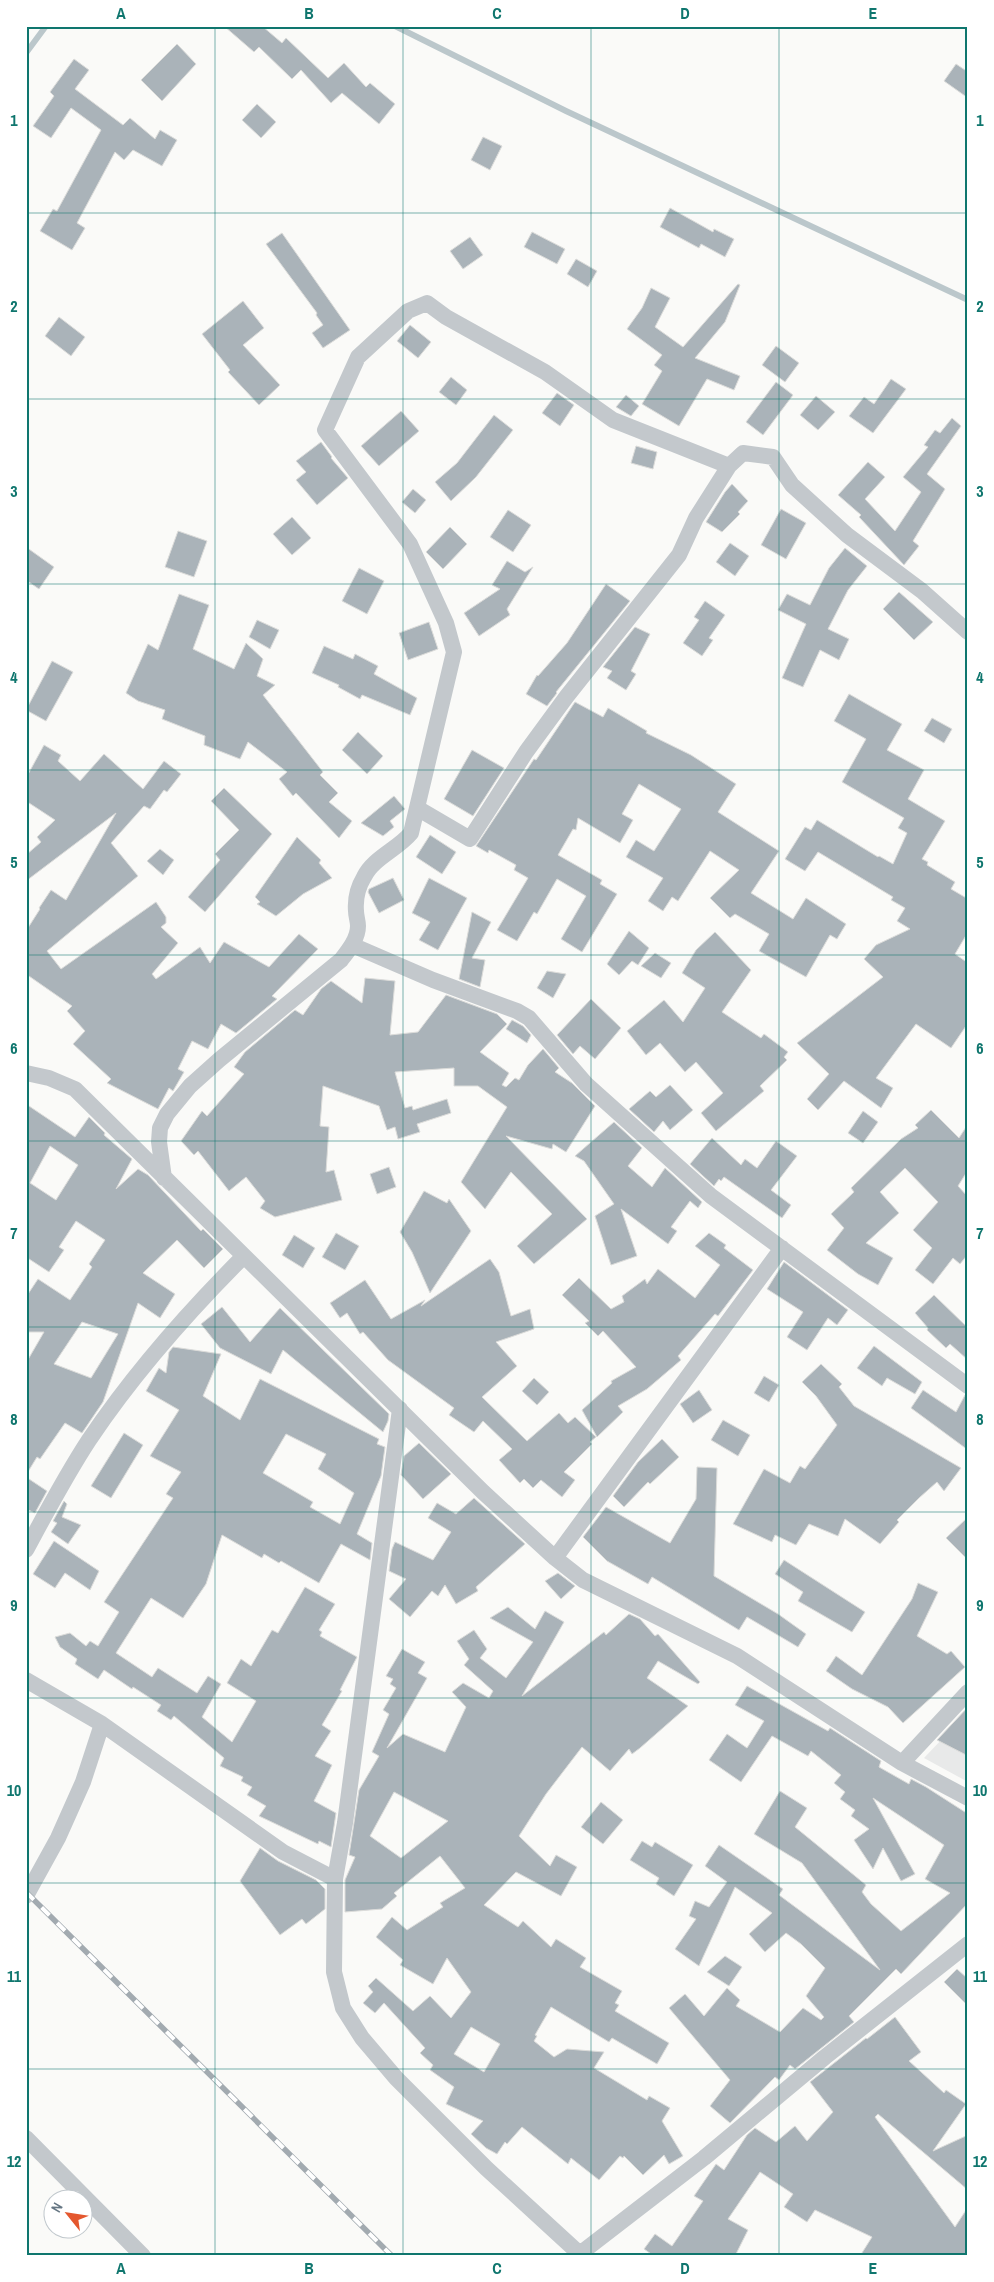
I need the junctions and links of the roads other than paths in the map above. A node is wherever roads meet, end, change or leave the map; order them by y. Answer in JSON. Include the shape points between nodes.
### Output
{"nodes":[{"id":1,"x":729,"y":466,"type":"junction"},
{"id":2,"x":968,"y":632,"type":"edge"},
{"id":3,"x":417,"y":808,"type":"junction"},
{"id":4,"x":352,"y":945,"type":"junction"},
{"id":5,"x":26,"y":1073,"type":"edge"},
{"id":6,"x":164,"y":1178,"type":"junction"},
{"id":7,"x":782,"y":1248,"type":"junction"},
{"id":8,"x":244,"y":1256,"type":"junction"},
{"id":9,"x":968,"y":1386,"type":"edge"},
{"id":10,"x":400,"y":1409,"type":"junction"},
{"id":11,"x":26,"y":1550,"type":"edge"},
{"id":12,"x":556,"y":1558,"type":"junction"},
{"id":13,"x":26,"y":1680,"type":"edge"},
{"id":14,"x":968,"y":1692,"type":"edge"},
{"id":15,"x":102,"y":1724,"type":"junction"},
{"id":16,"x":902,"y":1763,"type":"junction"},
{"id":17,"x":968,"y":1798,"type":"edge"},
{"id":18,"x":334,"y":1879,"type":"junction"},
{"id":19,"x":26,"y":1896,"type":"edge"},
{"id":20,"x":968,"y":1944,"type":"edge"},
{"id":21,"x":26,"y":2138,"type":"edge"},
{"id":22,"x":580,"y":2255,"type":"edge"},
{"id":23,"x":143,"y":2256,"type":"edge"}],
"edges":[{"from":1,"to":2,"type":"street","via":[[743,453],[773,457],[792,485],[847,536],[922,591]]},
{"from":1,"to":3,"type":"street","via":[[696,518],[679,555],[567,696],[470,839]]},
{"from":1,"to":3,"type":"street","via":[[613,420],[545,372],[427,303],[408,312],[358,357],[325,430],[410,544],[446,623],[454,652]]},
{"from":3,"to":4,"type":"street","via":[[411,833],[404,842],[364,875],[357,892],[358,927]]},
{"from":4,"to":6,"type":"street","via":[[334,966],[190,1086],[167,1114],[160,1128],[159,1142]]},
{"from":4,"to":7,"type":"street","via":[[529,1018],[586,1084],[711,1196]]},
{"from":5,"to":6,"type":"street","via":[[75,1089]]},
{"from":6,"to":8,"type":"street"},
{"from":7,"to":9,"type":"street"},
{"from":7,"to":12,"type":"street"},
{"from":8,"to":10,"type":"street"},
{"from":8,"to":11,"type":"street","via":[[196,1304],[131,1381],[84,1448]]},
{"from":10,"to":12,"type":"street","via":[[483,1492]]},
{"from":10,"to":18,"type":"street","via":[[345,1823]]},
{"from":12,"to":16,"type":"street","via":[[583,1580],[737,1656]]},
{"from":13,"to":15,"type":"street"},
{"from":14,"to":16,"type":"street"},
{"from":15,"to":18,"type":"street","via":[[284,1852]]},
{"from":15,"to":19,"type":"street","via":[[83,1782],[58,1838]]},
{"from":16,"to":17,"type":"street"},
{"from":18,"to":22,"type":"street","via":[[334,1972],[343,2008],[362,2038],[396,2078],[486,2168]]},
{"from":20,"to":22,"type":"street"},
{"from":21,"to":23,"type":"street"}]}
